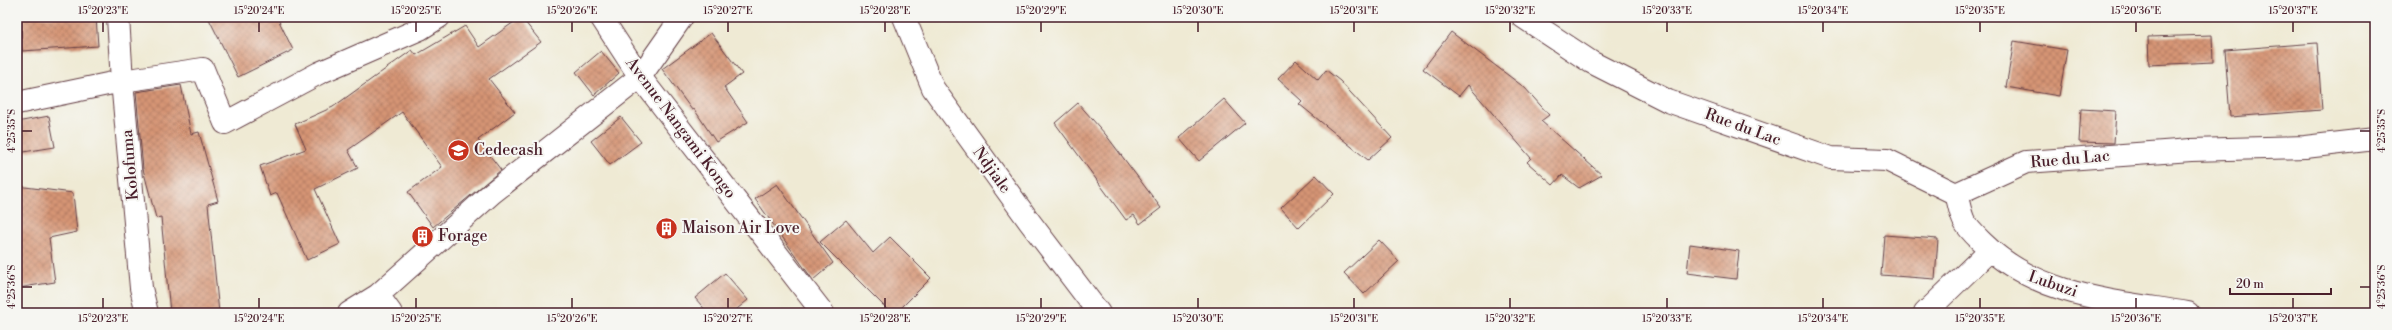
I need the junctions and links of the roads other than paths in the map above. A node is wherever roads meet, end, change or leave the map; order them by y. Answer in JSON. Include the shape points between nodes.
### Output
{"nodes":[{"id":1,"x":118,"y":17,"type":"edge"},
{"id":2,"x":439,"y":17,"type":"edge"},
{"id":3,"x":601,"y":17,"type":"edge"},
{"id":4,"x":682,"y":17,"type":"edge"},
{"id":5,"x":904,"y":17,"type":"edge"},
{"id":6,"x":1523,"y":17,"type":"edge"},
{"id":7,"x":640,"y":77,"type":"junction"},
{"id":8,"x":122,"y":81,"type":"junction"},
{"id":9,"x":17,"y":103,"type":"edge"},
{"id":10,"x":2375,"y":139,"type":"edge"},
{"id":11,"x":1956,"y":194,"type":"junction"},
{"id":12,"x":1990,"y":250,"type":"junction"},
{"id":13,"x":378,"y":295,"type":"junction"},
{"id":14,"x":147,"y":313,"type":"edge"},
{"id":15,"x":349,"y":313,"type":"edge"},
{"id":16,"x":391,"y":313,"type":"edge"},
{"id":17,"x":823,"y":313,"type":"edge"},
{"id":18,"x":1099,"y":313,"type":"edge"},
{"id":19,"x":1925,"y":313,"type":"edge"},
{"id":20,"x":2188,"y":313,"type":"edge"}],
"edges":[{"from":1,"to":8,"type":"street","name":"Kolofuma"},
{"from":2,"to":8,"type":"street","via":[[420,30],[319,73],[225,123],[203,69]]},
{"from":3,"to":7,"type":"street","name":"Avenue Nangami Kongo"},
{"from":4,"to":7,"type":"street"},
{"from":5,"to":18,"type":"street","name":"Ndjiale","via":[[933,88]]},
{"from":6,"to":11,"type":"street","name":"Rue du Lac","via":[[1591,62],[1668,101],[1831,158],[1886,160]]},
{"from":7,"to":13,"type":"street","via":[[492,193]]},
{"from":7,"to":17,"type":"street","name":"Avenue Nangami Kongo"},
{"from":8,"to":9,"type":"street"},
{"from":8,"to":14,"type":"street","name":"Kolofuma","via":[[141,288]]},
{"from":10,"to":11,"type":"street","name":"Rue du Lac","via":[[2306,147],[2191,150],[2026,162]]},
{"from":11,"to":12,"type":"street","name":"Lubuzi","via":[[1964,221]]},
{"from":12,"to":19,"type":"street"},
{"from":12,"to":20,"type":"street","name":"Lubuzi","via":[[2035,280],[2094,298],[2136,307]]},
{"from":13,"to":15,"type":"street"},
{"from":13,"to":16,"type":"street"}]}
